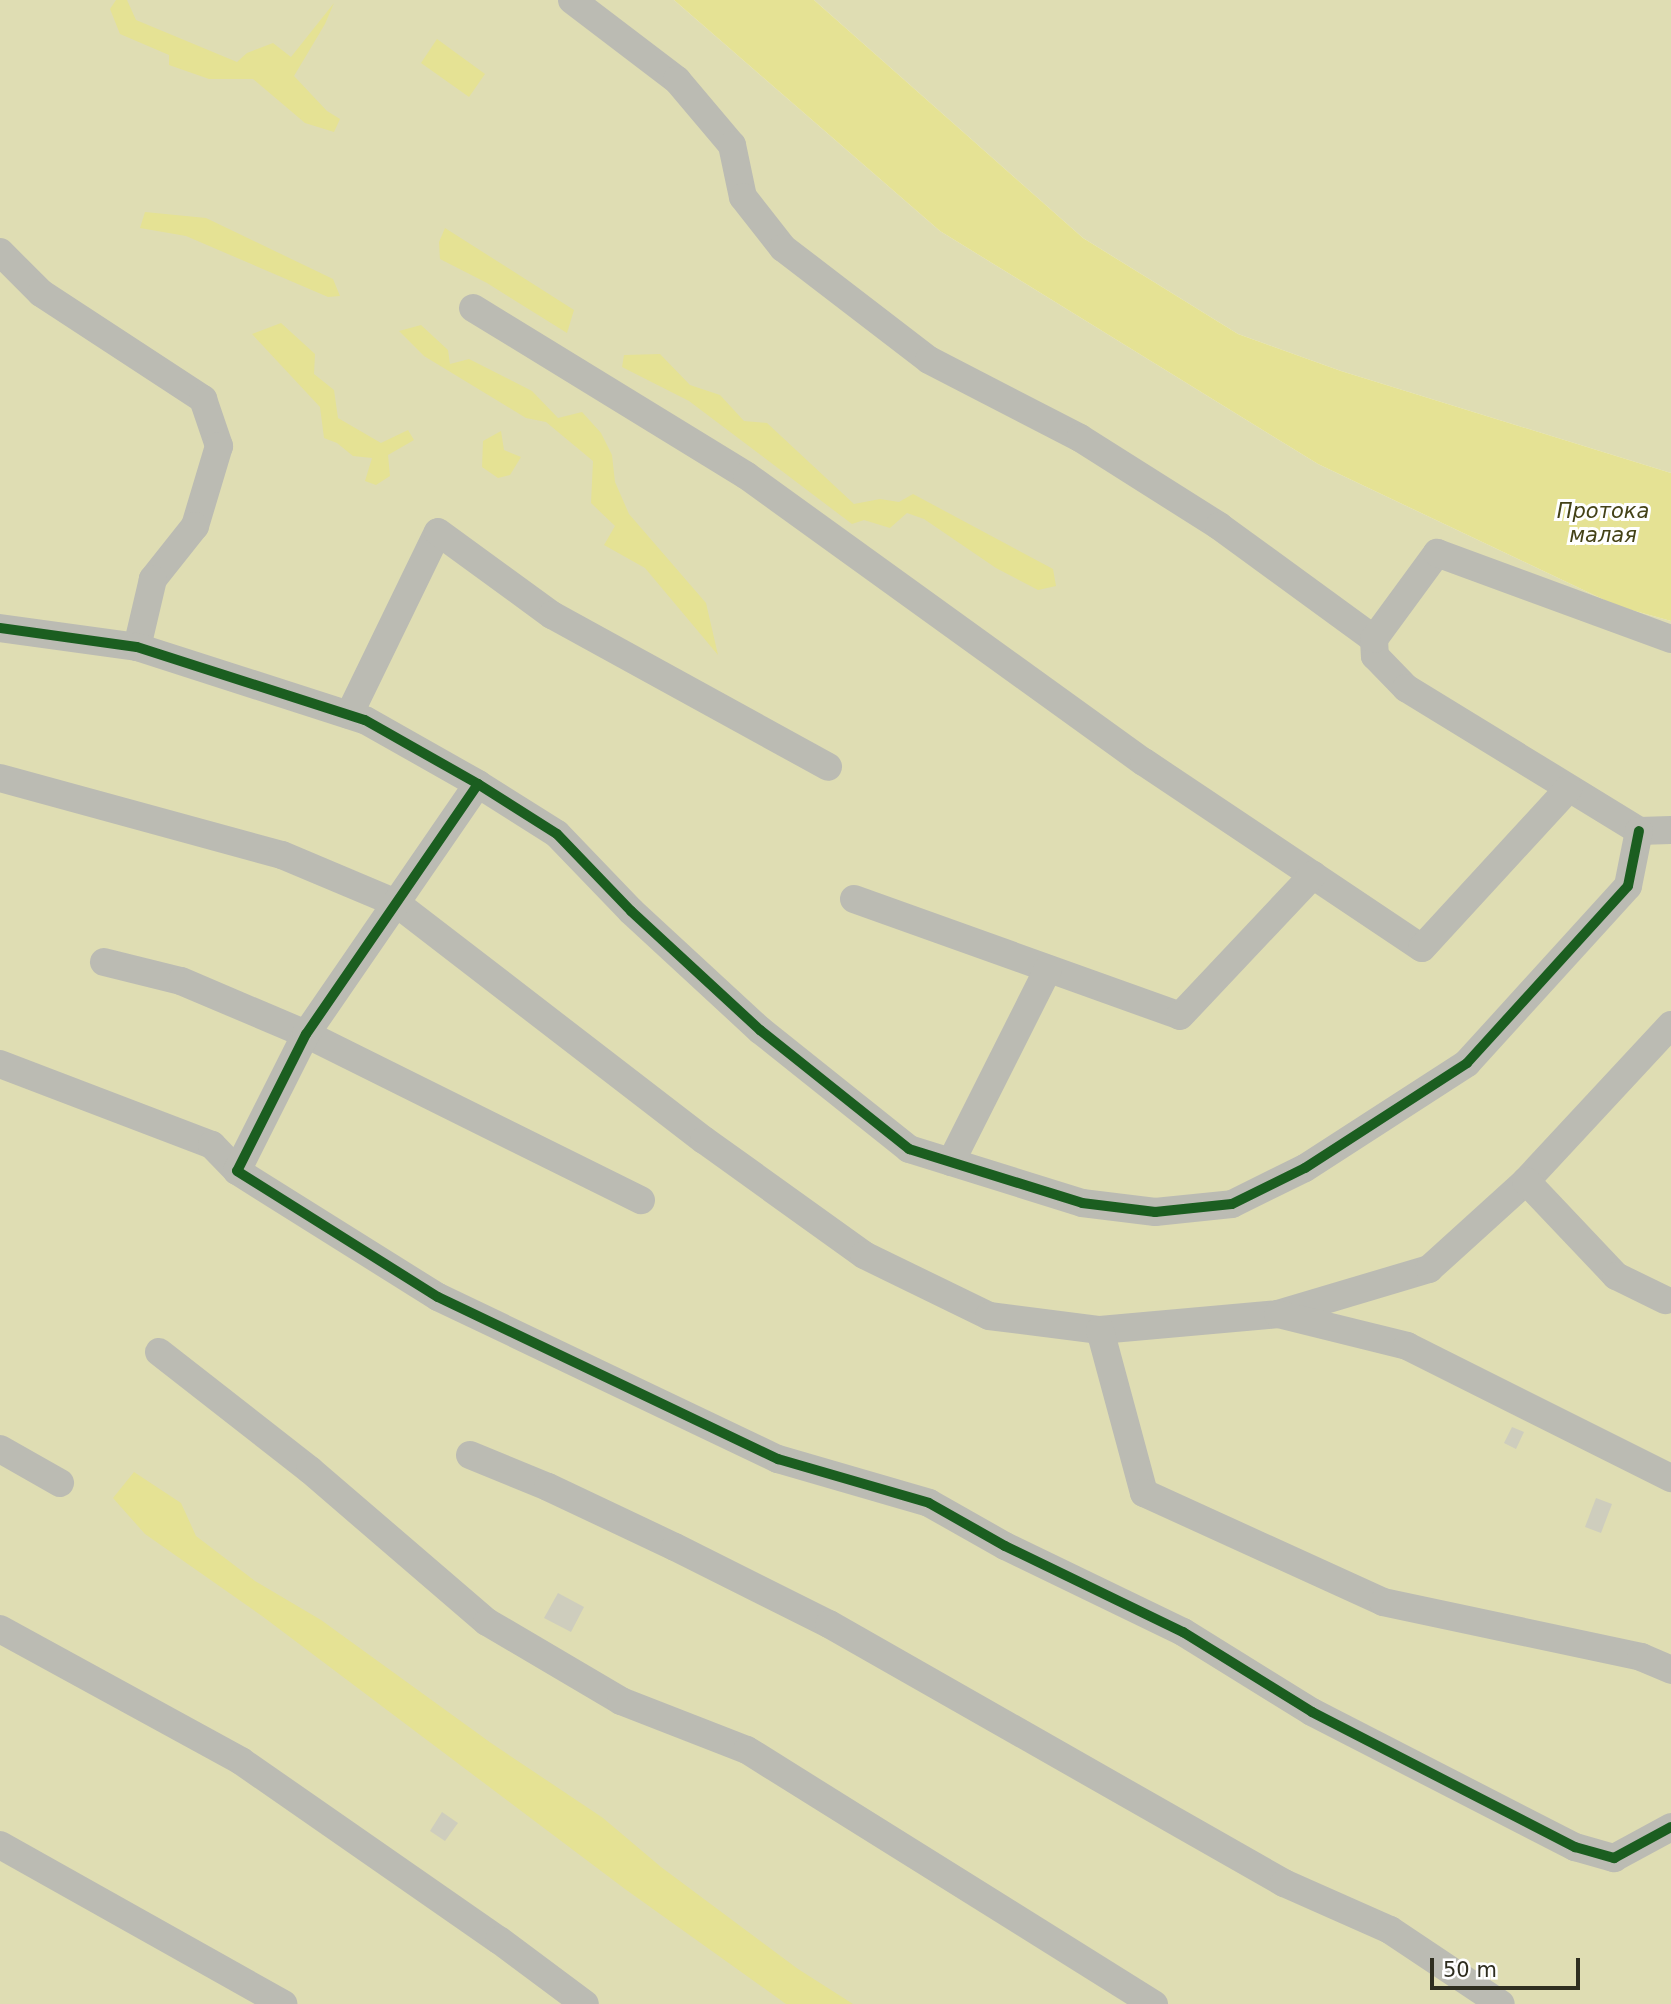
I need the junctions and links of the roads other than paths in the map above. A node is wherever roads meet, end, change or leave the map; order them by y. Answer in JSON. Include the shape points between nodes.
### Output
{"nodes":[{"id":1,"x":572,"y":0,"type":"edge"},
{"id":2,"x":0,"y":252,"type":"edge"},
{"id":3,"x":473,"y":308,"type":"dead end"},
{"id":4,"x":0,"y":628,"type":"edge"},
{"id":5,"x":1374,"y":639,"type":"junction"},
{"id":6,"x":1671,"y":639,"type":"edge"},
{"id":7,"x":137,"y":647,"type":"junction"},
{"id":8,"x":349,"y":715,"type":"junction"},
{"id":9,"x":828,"y":767,"type":"dead end"},
{"id":10,"x":0,"y":778,"type":"edge"},
{"id":11,"x":478,"y":784,"type":"junction"},
{"id":12,"x":1568,"y":789,"type":"junction"},
{"id":13,"x":1671,"y":830,"type":"edge"},
{"id":14,"x":1639,"y":831,"type":"junction"},
{"id":15,"x":1313,"y":875,"type":"junction"},
{"id":16,"x":854,"y":899,"type":"dead end"},
{"id":17,"x":396,"y":903,"type":"junction"},
{"id":18,"x":104,"y":962,"type":"dead end"},
{"id":19,"x":1048,"y":969,"type":"junction"},
{"id":20,"x":1671,"y":1026,"type":"edge"},
{"id":21,"x":306,"y":1034,"type":"junction"},
{"id":22,"x":0,"y":1064,"type":"edge"},
{"id":23,"x":951,"y":1162,"type":"junction"},
{"id":24,"x":237,"y":1171,"type":"junction"},
{"id":25,"x":1525,"y":1181,"type":"junction"},
{"id":26,"x":641,"y":1200,"type":"dead end"},
{"id":27,"x":1665,"y":1300,"type":"dead end"},
{"id":28,"x":1279,"y":1314,"type":"junction"},
{"id":29,"x":1100,"y":1330,"type":"junction"},
{"id":30,"x":159,"y":1352,"type":"dead end"},
{"id":31,"x":0,"y":1449,"type":"edge"},
{"id":32,"x":470,"y":1455,"type":"dead end"},
{"id":33,"x":1671,"y":1478,"type":"edge"},
{"id":34,"x":60,"y":1483,"type":"dead end"},
{"id":35,"x":0,"y":1629,"type":"edge"},
{"id":36,"x":1671,"y":1670,"type":"edge"},
{"id":37,"x":1671,"y":1827,"type":"edge"},
{"id":38,"x":0,"y":1845,"type":"edge"},
{"id":39,"x":283,"y":2004,"type":"edge"},
{"id":40,"x":585,"y":2004,"type":"edge"},
{"id":41,"x":1154,"y":2004,"type":"edge"},
{"id":42,"x":1501,"y":2004,"type":"edge"}],
"edges":[{"from":1,"to":5,"type":"street","via":[[677,80],[709,117],[732,145],[743,197],[783,248],[929,360],[1080,438],[1219,526]]},
{"from":2,"to":7,"type":"street","via":[[41,293],[203,399],[211,422],[219,446],[195,526],[153,579]]},
{"from":3,"to":15,"type":"street","via":[[747,476],[1144,762]]},
{"from":4,"to":7,"type":"street"},
{"from":5,"to":6,"type":"street","via":[[1437,553]]},
{"from":5,"to":12,"type":"street","via":[[1375,656],[1406,688]]},
{"from":7,"to":8,"type":"street"},
{"from":8,"to":9,"type":"street","via":[[438,532],[552,615]]},
{"from":8,"to":11,"type":"street"},
{"from":10,"to":17,"type":"street","via":[[282,855]]},
{"from":11,"to":17,"type":"street"},
{"from":11,"to":23,"type":"street","via":[[557,834],[631,911],[760,1030],[909,1149]]},
{"from":12,"to":14,"type":"street"},
{"from":12,"to":15,"type":"street","via":[[1422,948]]},
{"from":13,"to":14,"type":"street"},
{"from":14,"to":23,"type":"street","via":[[1628,886],[1467,1063],[1305,1168],[1232,1204],[1155,1212],[1082,1203]]},
{"from":15,"to":19,"type":"street","via":[[1180,1016]]},
{"from":16,"to":19,"type":"street"},
{"from":17,"to":21,"type":"street"},
{"from":17,"to":29,"type":"street","via":[[704,1140],[864,1255],[989,1316]]},
{"from":18,"to":21,"type":"street","via":[[181,981]]},
{"from":19,"to":23,"type":"street"},
{"from":20,"to":25,"type":"street"},
{"from":21,"to":24,"type":"street"},
{"from":21,"to":26,"type":"street"},
{"from":22,"to":24,"type":"street","via":[[212,1146]]},
{"from":24,"to":37,"type":"street","via":[[438,1297],[778,1460],[929,1503],[1005,1546],[1183,1632],[1312,1712],[1575,1847],[1614,1858]]},
{"from":25,"to":27,"type":"street","via":[[1616,1276]]},
{"from":25,"to":28,"type":"street","via":[[1429,1269]]},
{"from":28,"to":29,"type":"street"},
{"from":28,"to":33,"type":"street","via":[[1407,1346]]},
{"from":29,"to":36,"type":"street","via":[[1144,1493],[1383,1602],[1641,1657]]},
{"from":30,"to":41,"type":"street","via":[[310,1470],[487,1622],[621,1701],[747,1750]]},
{"from":31,"to":34,"type":"street"},
{"from":32,"to":42,"type":"street","via":[[649,1535],[830,1624],[1284,1884],[1390,1930]]},
{"from":35,"to":40,"type":"street","via":[[241,1761]]},
{"from":38,"to":39,"type":"street"}]}
